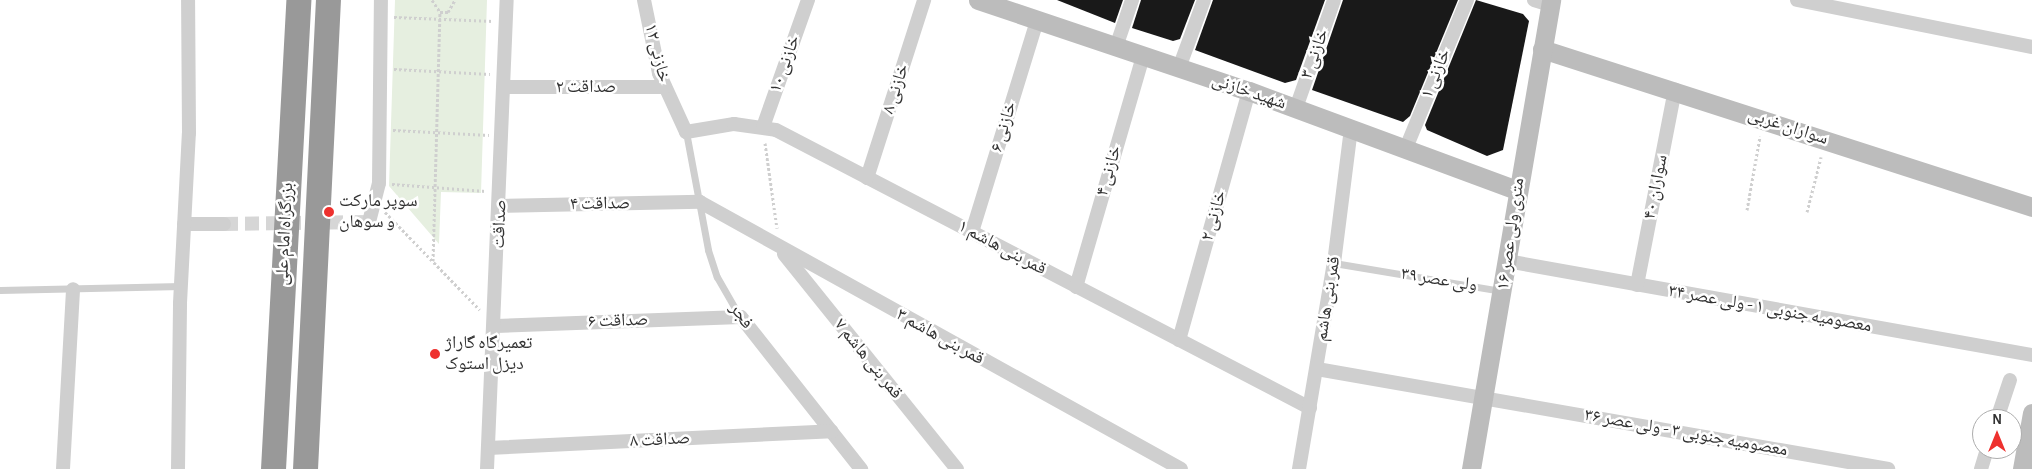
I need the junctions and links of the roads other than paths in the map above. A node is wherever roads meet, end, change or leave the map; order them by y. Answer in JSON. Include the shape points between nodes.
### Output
{"nodes":[{"id":1,"x":188,"y":0,"type":"edge"},
{"id":2,"x":298,"y":0,"type":"edge"},
{"id":3,"x":328,"y":0,"type":"edge"},
{"id":4,"x":381,"y":0,"type":"edge"},
{"id":5,"x":507,"y":0,"type":"edge"},
{"id":6,"x":644,"y":0,"type":"edge"},
{"id":7,"x":808,"y":0,"type":"edge"},
{"id":8,"x":924,"y":0,"type":"edge"},
{"id":9,"x":1132,"y":0,"type":"edge"},
{"id":10,"x":1204,"y":0,"type":"edge"},
{"id":11,"x":1334,"y":0,"type":"edge"},
{"id":12,"x":1467,"y":0,"type":"edge"},
{"id":13,"x":1797,"y":0,"type":"edge"},
{"id":14,"x":983,"y":1,"type":"edge"},
{"id":15,"x":1545,"y":2,"type":"edge"},
{"id":16,"x":1037,"y":21,"type":"junction"},
{"id":17,"x":1116,"y":47,"type":"junction"},
{"id":18,"x":2032,"y":47,"type":"edge"},
{"id":19,"x":1542,"y":49,"type":"junction"},
{"id":20,"x":1143,"y":56,"type":"junction"},
{"id":21,"x":1179,"y":68,"type":"junction"},
{"id":22,"x":507,"y":81,"type":"junction"},
{"id":23,"x":665,"y":87,"type":"junction"},
{"id":24,"x":1675,"y":90,"type":"junction"},
{"id":25,"x":1249,"y":91,"type":"junction"},
{"id":26,"x":1296,"y":108,"type":"junction"},
{"id":27,"x":763,"y":127,"type":"junction"},
{"id":28,"x":1350,"y":128,"type":"junction"},
{"id":29,"x":686,"y":132,"type":"junction"},
{"id":30,"x":1406,"y":148,"type":"junction"},
{"id":31,"x":867,"y":178,"type":"junction"},
{"id":32,"x":1517,"y":190,"type":"junction"},
{"id":33,"x":2032,"y":197,"type":"edge"},
{"id":34,"x":501,"y":199,"type":"junction"},
{"id":35,"x":2013,"y":200,"type":"junction"},
{"id":36,"x":700,"y":202,"type":"junction"},
{"id":37,"x":2032,"y":207,"type":"edge"},
{"id":38,"x":369,"y":222,"type":"dead end"},
{"id":39,"x":184,"y":224,"type":"junction"},
{"id":40,"x":224,"y":224,"type":"tunnel mouth"},
{"id":41,"x":972,"y":232,"type":"junction"},
{"id":42,"x":779,"y":248,"type":"junction"},
{"id":43,"x":1508,"y":261,"type":"junction"},
{"id":44,"x":1334,"y":263,"type":"junction"},
{"id":45,"x":1638,"y":285,"type":"junction"},
{"id":46,"x":181,"y":286,"type":"junction"},
{"id":47,"x":1076,"y":287,"type":"junction"},
{"id":48,"x":73,"y":288,"type":"junction"},
{"id":49,"x":0,"y":290,"type":"edge"},
{"id":50,"x":1503,"y":291,"type":"junction"},
{"id":51,"x":741,"y":317,"type":"junction"},
{"id":52,"x":496,"y":326,"type":"junction"},
{"id":53,"x":1179,"y":340,"type":"junction"},
{"id":54,"x":2032,"y":355,"type":"edge"},
{"id":55,"x":1317,"y":369,"type":"junction"},
{"id":56,"x":2010,"y":380,"type":"dead end"},
{"id":57,"x":1484,"y":398,"type":"junction"},
{"id":58,"x":1310,"y":408,"type":"junction"},
{"id":59,"x":2000,"y":409,"type":"edge"},
{"id":60,"x":2032,"y":414,"type":"edge"},
{"id":61,"x":832,"y":431,"type":"junction"},
{"id":62,"x":488,"y":448,"type":"junction"},
{"id":63,"x":63,"y":469,"type":"edge"},
{"id":64,"x":178,"y":469,"type":"edge"},
{"id":65,"x":273,"y":469,"type":"edge"},
{"id":66,"x":305,"y":469,"type":"edge"},
{"id":67,"x":487,"y":469,"type":"edge"},
{"id":68,"x":861,"y":469,"type":"edge"},
{"id":69,"x":957,"y":469,"type":"edge"},
{"id":70,"x":1181,"y":469,"type":"edge"},
{"id":71,"x":1299,"y":469,"type":"edge"},
{"id":72,"x":1471,"y":469,"type":"edge"},
{"id":73,"x":1888,"y":469,"type":"edge"},
{"id":74,"x":2022,"y":469,"type":"edge"}],
"edges":[{"from":1,"to":39,"type":"street","via":[[189,133]]},
{"from":2,"to":65,"type":"highway","name":"بزرگراه امام علی"},
{"from":3,"to":66,"type":"highway","name":"بزرگراه امام علی"},
{"from":4,"to":38,"type":"street","via":[[379,183]]},
{"from":5,"to":22,"type":"street","name":"صداقت"},
{"from":6,"to":23,"type":"street","name":"خازنی ۱۲"},
{"from":7,"to":27,"type":"street","name":"خازنی ۱۰"},
{"from":8,"to":31,"type":"street","name":"خازنی ۸"},
{"from":9,"to":17,"type":"street"},
{"from":10,"to":21,"type":"street"},
{"from":11,"to":26,"type":"street","name":"خازنی ۳"},
{"from":12,"to":30,"type":"street","name":"خازنی ۱"},
{"from":13,"to":18,"type":"street"},
{"from":14,"to":16,"type":"street","name":"شهید خازنی"},
{"from":15,"to":19,"type":"street","name":"۱۶ متری ولی عصر"},
{"from":16,"to":17,"type":"street","name":"شهید خازنی"},
{"from":16,"to":41,"type":"street","name":"خازنی ۶"},
{"from":17,"to":20,"type":"street","name":"شهید خازنی"},
{"from":19,"to":24,"type":"street","name":"سواران غربی"},
{"from":19,"to":32,"type":"street","name":"۱۶ متری ولی عصر"},
{"from":20,"to":21,"type":"street","name":"شهید خازنی"},
{"from":20,"to":47,"type":"street","name":"خازنی ۴"},
{"from":21,"to":25,"type":"street","name":"شهید خازنی"},
{"from":22,"to":23,"type":"street","name":"صداقت ۲"},
{"from":22,"to":34,"type":"street","name":"صداقت"},
{"from":23,"to":29,"type":"street","name":"خازنی ۱۲"},
{"from":24,"to":35,"type":"street","name":"سواران غربی"},
{"from":24,"to":45,"type":"street","name":"سواران ۴۰"},
{"from":25,"to":26,"type":"street","name":"شهید خازنی"},
{"from":25,"to":53,"type":"street","name":"خازنی ۲"},
{"from":26,"to":28,"type":"street","name":"شهید خازنی"},
{"from":27,"to":29,"type":"street","name":"قمر بنی هاشم ۱","via":[[734,124]]},
{"from":27,"to":31,"type":"street","name":"قمر بنی هاشم ۱"},
{"from":28,"to":30,"type":"street","name":"شهید خازنی"},
{"from":28,"to":44,"type":"street","name":"قمر بنی هاشم"},
{"from":29,"to":36,"type":"lane","name":"فجر"},
{"from":30,"to":32,"type":"street","name":"شهید خازنی"},
{"from":31,"to":41,"type":"street","name":"قمر بنی هاشم ۱"},
{"from":32,"to":43,"type":"street","name":"۱۶ متری ولی عصر"},
{"from":33,"to":35,"type":"street"},
{"from":34,"to":36,"type":"street","name":"صداقت ۴"},
{"from":34,"to":52,"type":"street","name":"صداقت"},
{"from":35,"to":37,"type":"street","name":"سواران غربی"},
{"from":36,"to":42,"type":"street","name":"قمر بنی هاشم ۳"},
{"from":36,"to":51,"type":"lane","name":"فجر","via":[[717,277]]},
{"from":39,"to":40,"type":"street"},
{"from":39,"to":46,"type":"street"},
{"from":41,"to":47,"type":"street","name":"قمر بنی هاشم ۱"},
{"from":42,"to":69,"type":"street","name":"قمر بنی هاشم ۷"},
{"from":42,"to":70,"type":"street","name":"قمر بنی هاشم ۳"},
{"from":43,"to":45,"type":"street","name":"معصومیه جنوبی ۱ - ولی عصر ۳۴"},
{"from":43,"to":50,"type":"street","name":"۱۶ متری ولی عصر"},
{"from":44,"to":50,"type":"lane","name":"ولی عصر ۳۹"},
{"from":44,"to":55,"type":"street","name":"قمر بنی هاشم"},
{"from":45,"to":54,"type":"street","name":"معصومیه جنوبی ۱ - ولی عصر ۳۴"},
{"from":46,"to":48,"type":"lane"},
{"from":46,"to":64,"type":"street"},
{"from":47,"to":53,"type":"street","name":"قمر بنی هاشم ۱"},
{"from":48,"to":49,"type":"lane"},
{"from":48,"to":63,"type":"street"},
{"from":50,"to":57,"type":"street","name":"۱۶ متری ولی عصر"},
{"from":51,"to":52,"type":"street","name":"صداقت ۶"},
{"from":51,"to":61,"type":"street","name":"فجر"},
{"from":52,"to":62,"type":"street","name":"صداقت"},
{"from":53,"to":58,"type":"street","name":"قمر بنی هاشم ۱"},
{"from":55,"to":57,"type":"street","name":"معصومیه جنوبی ۳ - ولی عصر ۳۶"},
{"from":55,"to":58,"type":"street","name":"قمر بنی هاشم"},
{"from":56,"to":59,"type":"street"},
{"from":57,"to":72,"type":"street","name":"۱۶ متری ولی عصر"},
{"from":57,"to":73,"type":"street","name":"معصومیه جنوبی ۳ - ولی عصر ۳۶"},
{"from":58,"to":71,"type":"street","name":"قمر بنی هاشم"},
{"from":60,"to":74,"type":"street"},
{"from":61,"to":62,"type":"street","name":"صداقت ۸"},
{"from":61,"to":68,"type":"street","name":"فجر"},
{"from":62,"to":67,"type":"street","name":"صداقت"}]}
